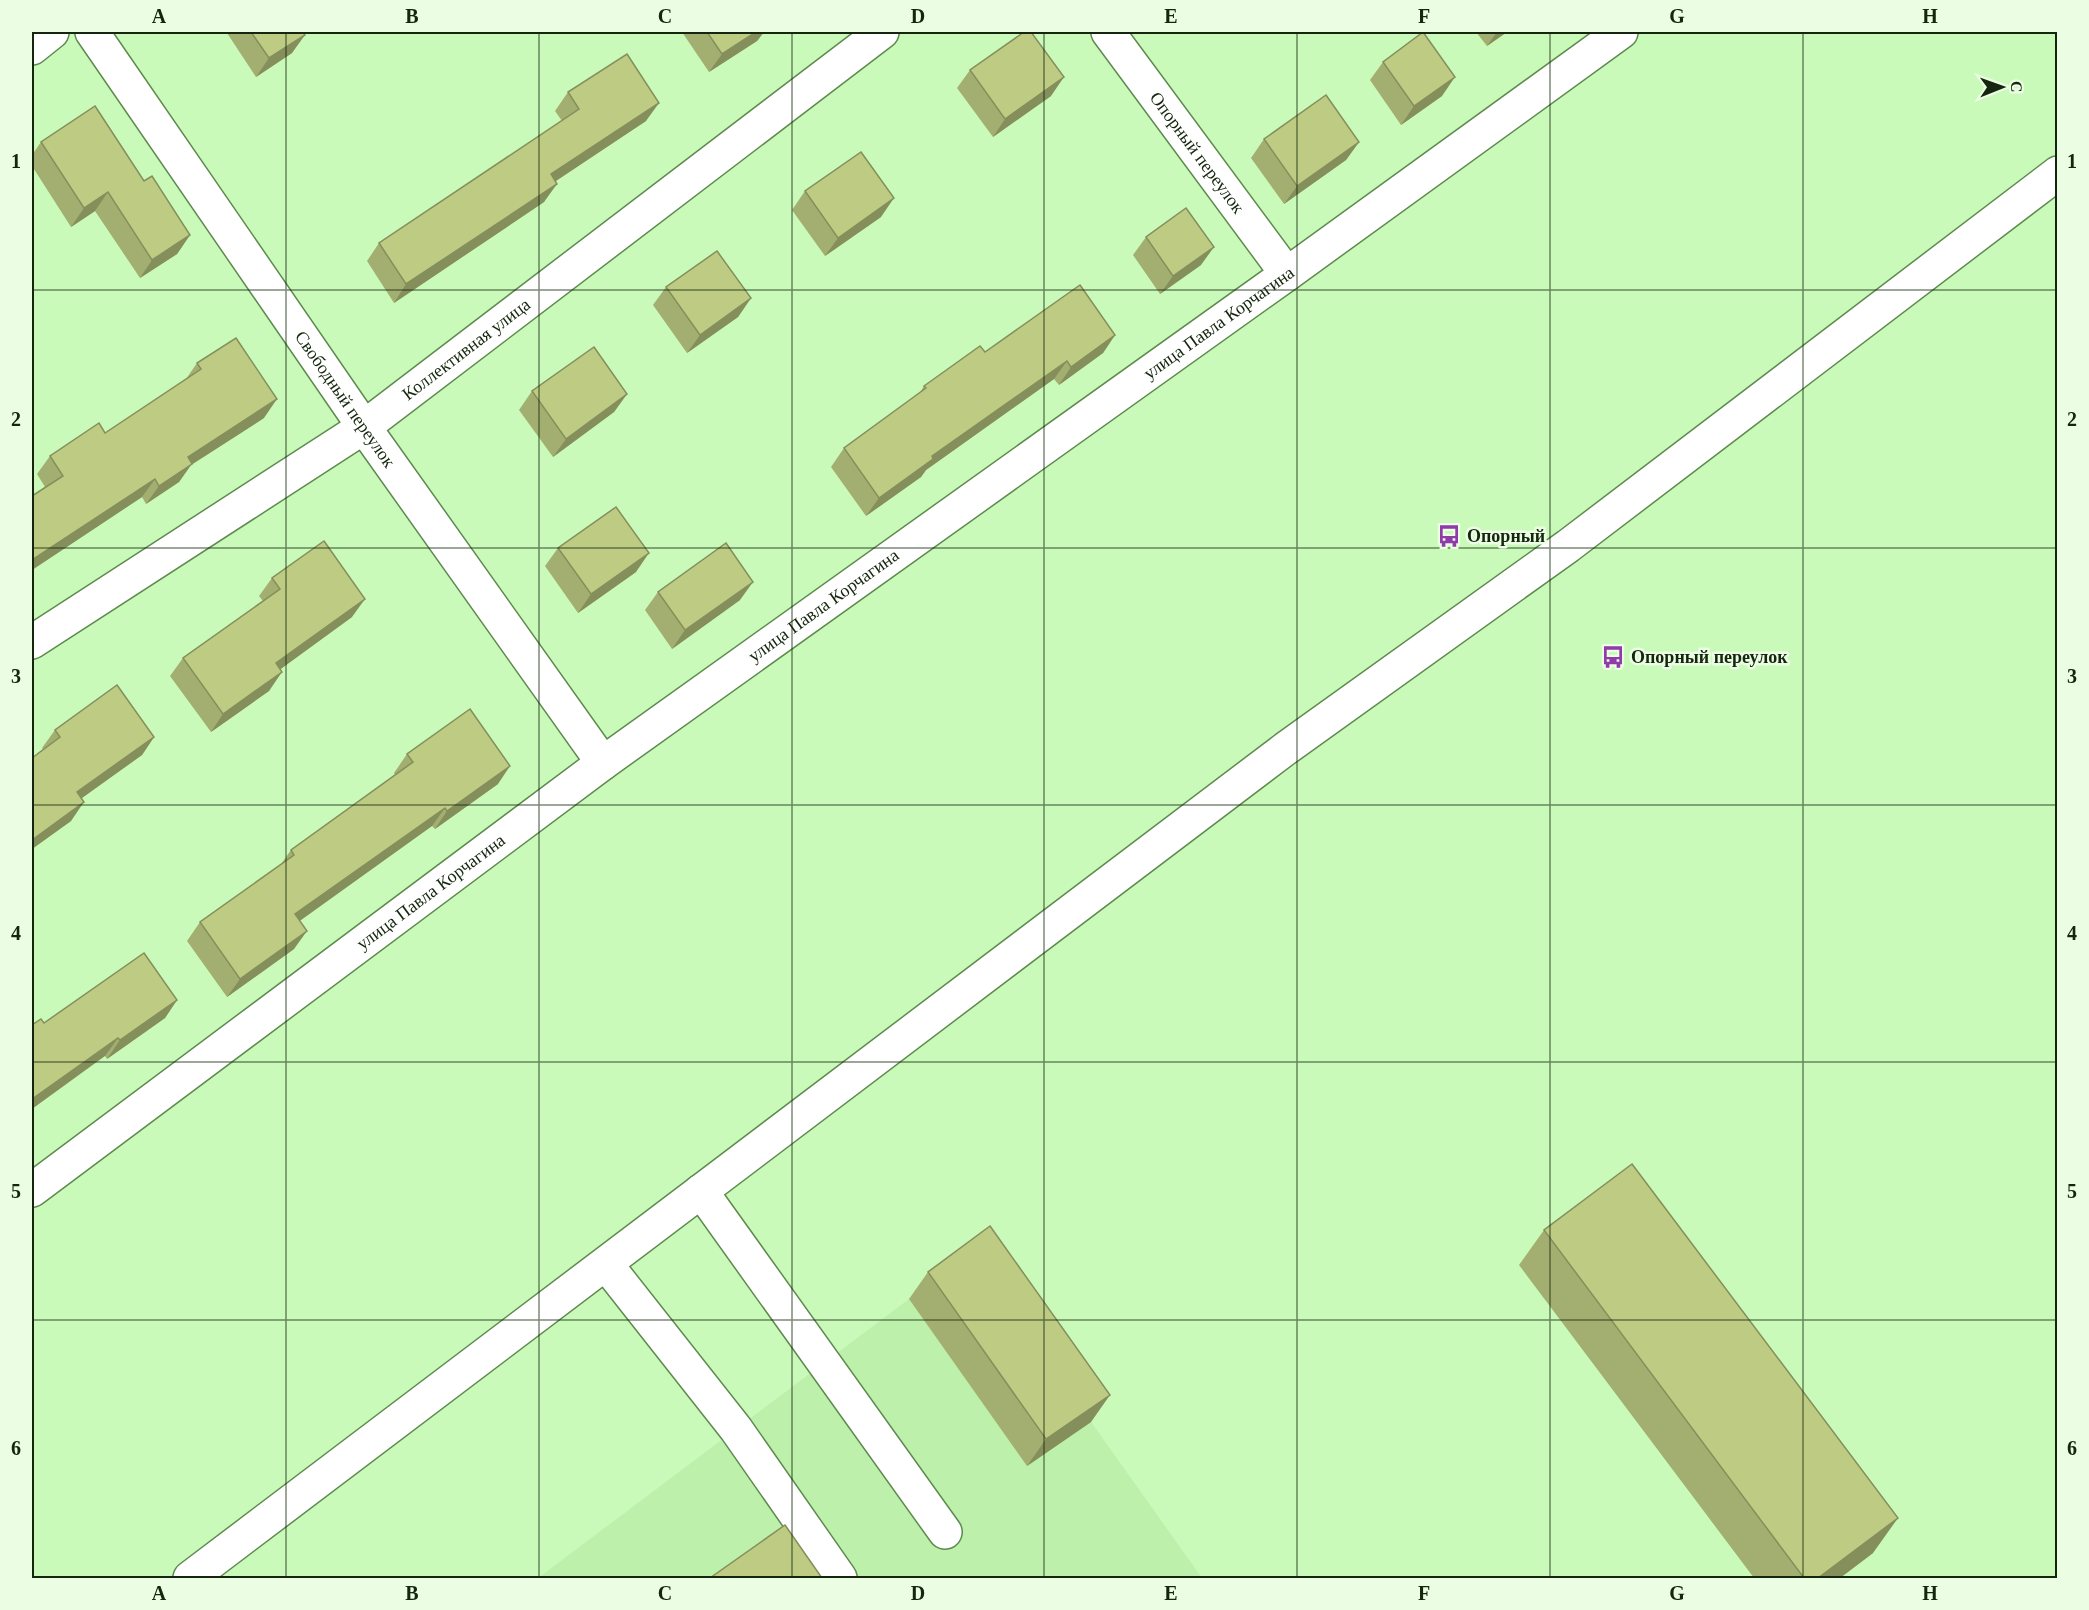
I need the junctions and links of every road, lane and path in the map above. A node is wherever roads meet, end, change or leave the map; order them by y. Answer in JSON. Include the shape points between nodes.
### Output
{"nodes":[{"id":1,"x":52,"y":32,"type":"edge"},
{"id":2,"x":92,"y":32,"type":"edge"},
{"id":3,"x":882,"y":32,"type":"edge"},
{"id":4,"x":1108,"y":32,"type":"edge"},
{"id":5,"x":1621,"y":32,"type":"edge"},
{"id":6,"x":32,"y":48,"type":"edge"},
{"id":7,"x":2058,"y":173,"type":"edge"},
{"id":8,"x":1287,"y":274,"type":"junction"},
{"id":9,"x":364,"y":427,"type":"junction"},
{"id":10,"x":32,"y":642,"type":"edge"},
{"id":11,"x":603,"y":763,"type":"junction"},
{"id":12,"x":32,"y":1190,"type":"edge"},
{"id":13,"x":702,"y":1191,"type":"junction"},
{"id":14,"x":606,"y":1264,"type":"junction"},
{"id":15,"x":945,"y":1532,"type":"dead end"},
{"id":16,"x":190,"y":1578,"type":"edge"},
{"id":17,"x":840,"y":1578,"type":"edge"}],
"edges":[{"from":1,"to":6,"type":"street"},
{"from":2,"to":9,"type":"street","name":"Свободный переулок"},
{"from":3,"to":9,"type":"street","name":"Коллективная улица"},
{"from":4,"to":8,"type":"street","name":"Опорный переулок"},
{"from":5,"to":8,"type":"street","name":"улица Павла Корчагина"},
{"from":7,"to":13,"type":"street","via":[[1568,546],[1285,749]]},
{"from":8,"to":11,"type":"street","name":"улица Павла Корчагина"},
{"from":9,"to":10,"type":"street","name":"Коллективная улица"},
{"from":9,"to":11,"type":"street","name":"Свободный переулок"},
{"from":11,"to":12,"type":"street","name":"улица Павла Корчагина"},
{"from":13,"to":14,"type":"street"},
{"from":13,"to":15,"type":"street"},
{"from":14,"to":16,"type":"street"},
{"from":14,"to":17,"type":"street","via":[[736,1429]]}]}
